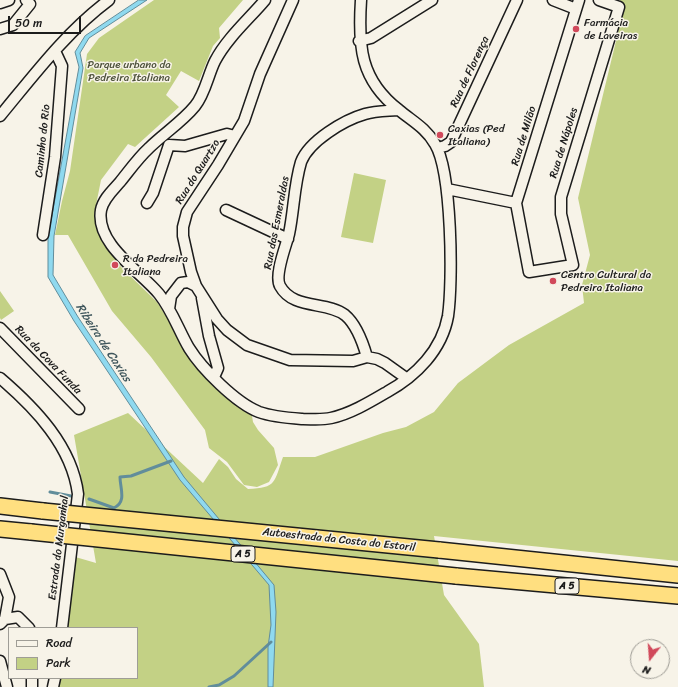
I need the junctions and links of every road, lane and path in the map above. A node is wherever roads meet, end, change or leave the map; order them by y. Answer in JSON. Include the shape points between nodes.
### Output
{"nodes":[{"id":1,"x":9,"y":0,"type":"edge"},
{"id":2,"x":26,"y":0,"type":"edge"},
{"id":3,"x":109,"y":0,"type":"edge"},
{"id":4,"x":265,"y":0,"type":"edge"},
{"id":5,"x":293,"y":0,"type":"edge"},
{"id":6,"x":360,"y":0,"type":"edge"},
{"id":7,"x":432,"y":0,"type":"edge"},
{"id":8,"x":517,"y":0,"type":"edge"},
{"id":9,"x":553,"y":0,"type":"edge"},
{"id":10,"x":599,"y":0,"type":"edge"},
{"id":11,"x":0,"y":4,"type":"edge"},
{"id":12,"x":578,"y":4,"type":"edge"},
{"id":13,"x":0,"y":29,"type":"edge"},
{"id":14,"x":359,"y":41,"type":"junction"},
{"id":15,"x":55,"y":51,"type":"junction"},
{"id":16,"x":398,"y":110,"type":"junction"},
{"id":17,"x":0,"y":116,"type":"edge"},
{"id":18,"x":235,"y":136,"type":"junction"},
{"id":19,"x":162,"y":137,"type":"junction"},
{"id":20,"x":169,"y":145,"type":"junction"},
{"id":21,"x":438,"y":148,"type":"junction"},
{"id":22,"x":447,"y":190,"type":"junction"},
{"id":23,"x":147,"y":203,"type":"dead end"},
{"id":24,"x":516,"y":204,"type":"junction"},
{"id":25,"x":226,"y":210,"type":"dead end"},
{"id":26,"x":43,"y":235,"type":"dead end"},
{"id":27,"x":288,"y":239,"type":"junction"},
{"id":28,"x":528,"y":272,"type":"joint"},
{"id":29,"x":199,"y":290,"type":"junction"},
{"id":30,"x":168,"y":309,"type":"junction"},
{"id":31,"x":0,"y":328,"type":"edge"},
{"id":32,"x":367,"y":358,"type":"junction"},
{"id":33,"x":214,"y":377,"type":"junction"},
{"id":34,"x":0,"y":378,"type":"edge"},
{"id":35,"x":406,"y":378,"type":"junction"},
{"id":36,"x":79,"y":409,"type":"dead end"},
{"id":37,"x":0,"y":506,"type":"edge"},
{"id":38,"x":0,"y":529,"type":"edge"},
{"id":39,"x":0,"y":574,"type":"edge"},
{"id":40,"x":678,"y":575,"type":"edge"},
{"id":41,"x":678,"y":596,"type":"edge"},
{"id":42,"x":3,"y":622,"type":"edge"},
{"id":43,"x":28,"y":627,"type":"edge"},
{"id":44,"x":62,"y":627,"type":"edge"},
{"id":45,"x":0,"y":661,"type":"edge"},
{"id":46,"x":7,"y":687,"type":"edge"}],
"edges":[{"from":1,"to":11,"type":"street"},
{"from":2,"to":13,"type":"street","via":[[30,4],[13,25]]},
{"from":3,"to":15,"type":"street","via":[[75,29]]},
{"from":4,"to":19,"type":"street","via":[[219,55],[196,105]]},
{"from":5,"to":18,"type":"street","name":"Rua do Quartzo","via":[[260,74],[244,121]]},
{"from":6,"to":14,"type":"street"},
{"from":7,"to":14,"type":"street","via":[[372,38]]},
{"from":8,"to":21,"type":"street","name":"Rua de Florença","via":[[451,142]]},
{"from":9,"to":12,"type":"street"},
{"from":10,"to":28,"type":"street","name":"Rua de Nápoles","via":[[619,7],[561,197],[561,214],[573,265]]},
{"from":12,"to":24,"type":"street","name":"Rua de Milão"},
{"from":14,"to":16,"type":"street","via":[[373,85]]},
{"from":15,"to":17,"type":"street"},
{"from":15,"to":26,"type":"street","name":"Caminho do Rio","via":[[62,66],[55,157]]},
{"from":16,"to":21,"type":"street","via":[[420,124]]},
{"from":16,"to":27,"type":"street","name":"Rua das Esmeraldas","via":[[352,118],[327,133],[308,150],[299,170]]},
{"from":18,"to":20,"type":"street","via":[[227,134],[185,146]]},
{"from":18,"to":29,"type":"street","name":"Rua do Quartzo","via":[[184,220],[183,236],[187,258]]},
{"from":19,"to":20,"type":"street"},
{"from":19,"to":30,"type":"street","via":[[147,149],[108,196],[101,213],[102,226],[108,239],[125,261],[157,292]]},
{"from":20,"to":23,"type":"street","via":[[154,193]]},
{"from":21,"to":22,"type":"street"},
{"from":22,"to":24,"type":"street"},
{"from":22,"to":35,"type":"street","via":[[450,292],[446,324],[440,342],[429,358]]},
{"from":24,"to":28,"type":"street","name":"Rua de Milão"},
{"from":25,"to":27,"type":"street"},
{"from":27,"to":32,"type":"street","name":"Rua das Esmeraldas","via":[[278,275],[280,286],[285,293],[300,302],[329,308],[344,315],[363,341]]},
{"from":29,"to":30,"type":"street","via":[[188,282],[180,283],[171,296]]},
{"from":29,"to":32,"type":"street","name":"Rua do Quartzo","via":[[226,330],[258,350],[279,358],[306,361],[354,361]]},
{"from":29,"to":33,"type":"street","via":[[218,368]]},
{"from":30,"to":33,"type":"street","via":[[190,350]]},
{"from":31,"to":36,"type":"street","name":"Rua da Cova Funda"},
{"from":32,"to":35,"type":"street","via":[[385,362]]},
{"from":33,"to":35,"type":"street","via":[[258,412],[287,418],[322,420],[343,415],[394,388]]},
{"from":34,"to":44,"type":"street","name":"Estrada do Murganhal","via":[[26,400],[46,423],[65,453],[77,485],[72,556]]},
{"from":37,"to":40,"type":"highway","name":"Autoestrada da Costa do Estoril","number":"A 5","bridge":true},
{"from":38,"to":41,"type":"highway","number":"A 5","bridge":true},
{"from":39,"to":42,"type":"street","via":[[9,596]]},
{"from":42,"to":43,"type":"street","via":[[18,617]]},
{"from":45,"to":46,"type":"street"}]}
